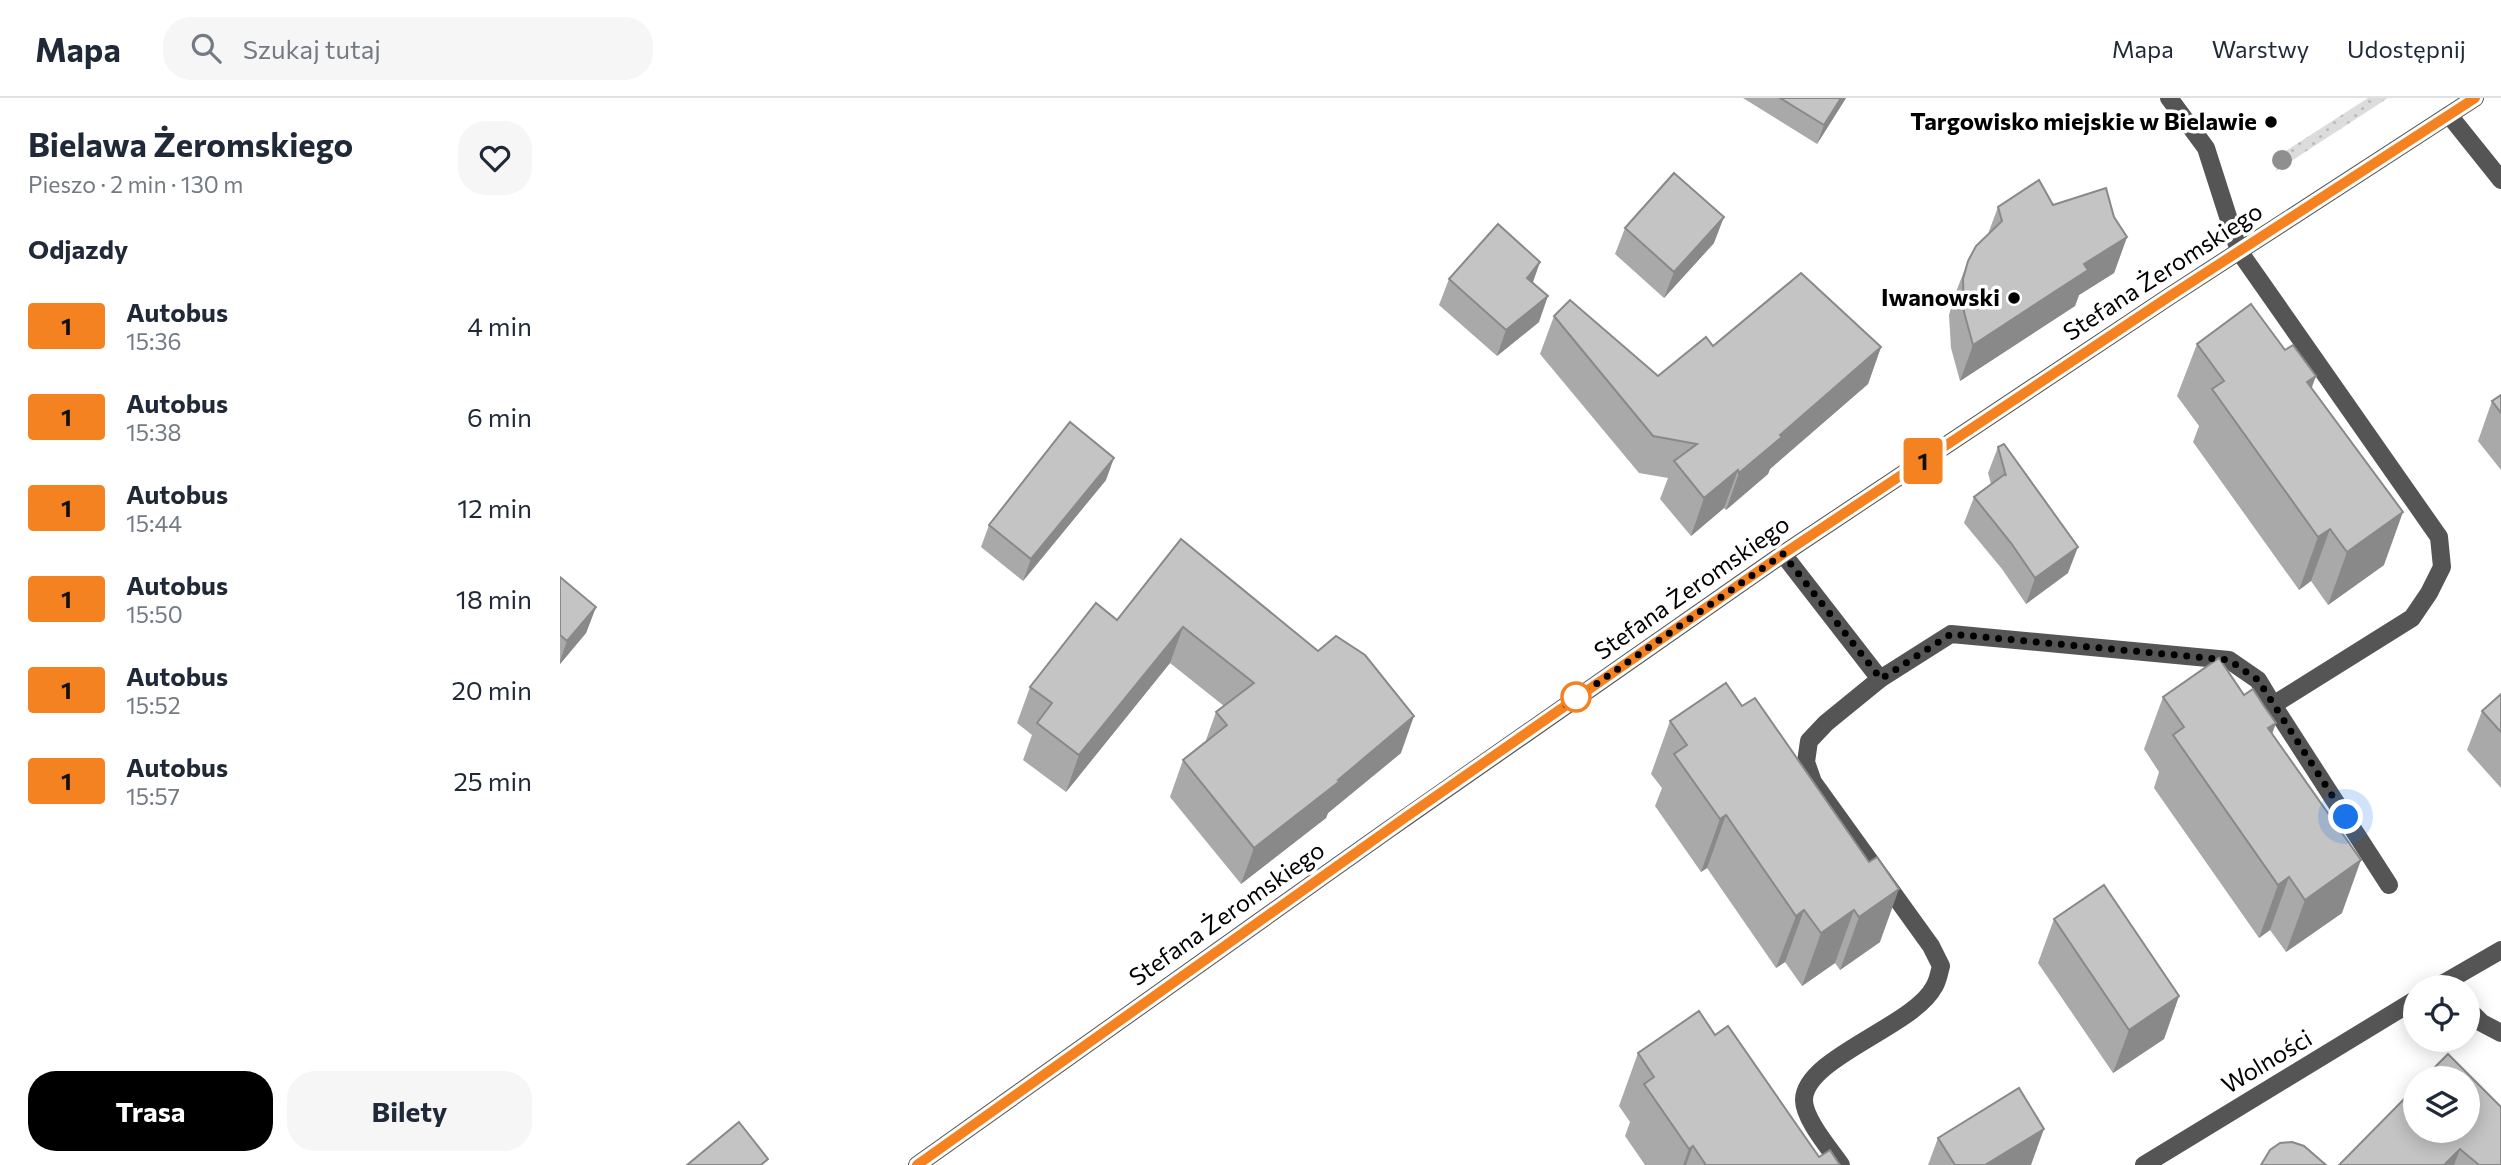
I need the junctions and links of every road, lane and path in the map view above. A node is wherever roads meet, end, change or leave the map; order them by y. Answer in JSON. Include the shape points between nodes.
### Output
{"nodes":[{"id":1,"x":2169,"y":98,"type":"edge"},
{"id":2,"x":2475,"y":98,"type":"edge"},
{"id":3,"x":2449,"y":115,"type":"junction"},
{"id":4,"x":2501,"y":180,"type":"edge"},
{"id":5,"x":2239,"y":251,"type":"junction"},
{"id":6,"x":1783,"y":554,"type":"junction"},
{"id":7,"x":1881,"y":679,"type":"junction"},
{"id":8,"x":2273,"y":705,"type":"junction"},
{"id":9,"x":2389,"y":885,"type":"dead end"},
{"id":10,"x":2501,"y":950,"type":"edge"},
{"id":11,"x":2459,"y":975,"type":"edge"},
{"id":12,"x":2403,"y":1007,"type":"edge"},
{"id":13,"x":2480,"y":1021,"type":"edge"},
{"id":14,"x":2501,"y":1033,"type":"edge"},
{"id":15,"x":917,"y":1165,"type":"edge"},
{"id":16,"x":1841,"y":1165,"type":"edge"},
{"id":17,"x":2144,"y":1165,"type":"edge"}],
"edges":[{"from":1,"to":5,"type":"street","via":[[2206,148]]},
{"from":2,"to":3,"type":"street","name":"Stefana Żeromskiego"},
{"from":3,"to":4,"type":"street"},
{"from":3,"to":5,"type":"street","name":"Stefana Żeromskiego"},
{"from":5,"to":6,"type":"street","name":"Stefana Żeromskiego"},
{"from":5,"to":8,"type":"street","via":[[2439,537],[2442,567],[2412,618]]},
{"from":6,"to":7,"type":"street"},
{"from":6,"to":15,"type":"street","name":"Stefana Żeromskiego"},
{"from":7,"to":8,"type":"street","via":[[1951,634],[2229,660],[2258,680]]},
{"from":7,"to":16,"type":"street","via":[[1809,741],[1807,762],[1813,782],[1941,966],[1934,988],[1913,1009],[1808,1084],[1804,1101],[1808,1117]]},
{"from":8,"to":9,"type":"street"},
{"from":10,"to":11,"type":"street"},
{"from":12,"to":17,"type":"street","name":"Wolności"},
{"from":13,"to":14,"type":"street"}]}
